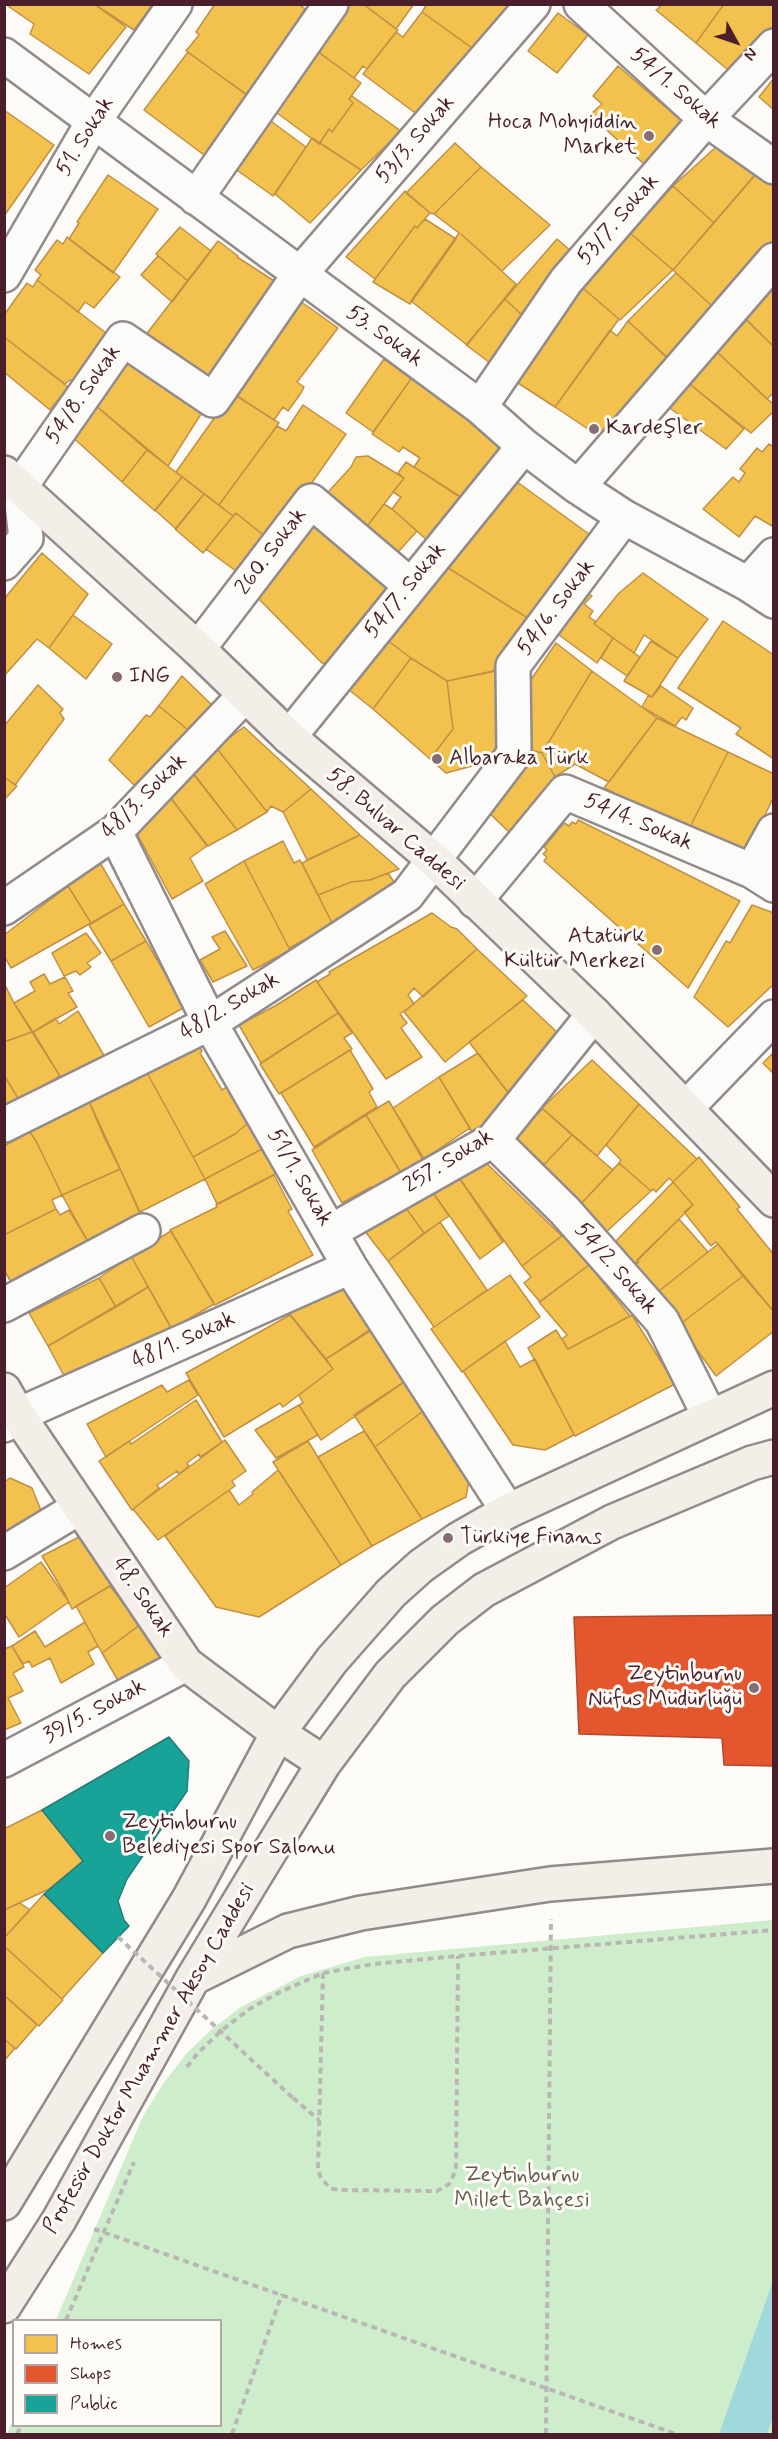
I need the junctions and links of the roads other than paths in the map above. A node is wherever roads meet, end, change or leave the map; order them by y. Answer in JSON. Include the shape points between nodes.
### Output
{"nodes":[{"id":1,"x":175,"y":4,"type":"edge"},
{"id":2,"x":331,"y":4,"type":"edge"},
{"id":3,"x":532,"y":4,"type":"edge"},
{"id":4,"x":581,"y":4,"type":"edge"},
{"id":5,"x":774,"y":46,"type":"edge"},
{"id":6,"x":4,"y":55,"type":"edge"},
{"id":7,"x":706,"y":119,"type":"junction"},
{"id":8,"x":93,"y":122,"type":"junction"},
{"id":9,"x":774,"y":166,"type":"edge"},
{"id":10,"x":196,"y":198,"type":"junction"},
{"id":11,"x":774,"y":260,"type":"edge"},
{"id":12,"x":4,"y":275,"type":"edge"},
{"id":13,"x":299,"y":275,"type":"junction"},
{"id":14,"x":480,"y":407,"type":"junction"},
{"id":15,"x":524,"y":446,"type":"junction"},
{"id":16,"x":12,"y":480,"type":"edge"},
{"id":17,"x":578,"y":487,"type":"junction"},
{"id":18,"x":624,"y":517,"type":"junction"},
{"id":19,"x":774,"y":555,"type":"edge"},
{"id":20,"x":4,"y":563,"type":"edge"},
{"id":21,"x":410,"y":585,"type":"junction"},
{"id":22,"x":761,"y":593,"type":"edge"},
{"id":23,"x":198,"y":649,"type":"junction"},
{"id":24,"x":245,"y":695,"type":"junction"},
{"id":25,"x":289,"y":737,"type":"junction"},
{"id":26,"x":115,"y":831,"type":"junction"},
{"id":27,"x":774,"y":831,"type":"edge"},
{"id":28,"x":433,"y":859,"type":"junction"},
{"id":29,"x":763,"y":878,"type":"edge"},
{"id":30,"x":475,"y":901,"type":"junction"},
{"id":31,"x":4,"y":908,"type":"edge"},
{"id":32,"x":594,"y":1014,"type":"junction"},
{"id":33,"x":774,"y":1017,"type":"edge"},
{"id":34,"x":210,"y":1023,"type":"junction"},
{"id":35,"x":686,"y":1108,"type":"junction"},
{"id":36,"x":4,"y":1125,"type":"edge"},
{"id":37,"x":493,"y":1140,"type":"junction"},
{"id":38,"x":774,"y":1200,"type":"edge"},
{"id":39,"x":143,"y":1231,"type":"dead end"},
{"id":40,"x":330,"y":1232,"type":"junction"},
{"id":41,"x":350,"y":1267,"type":"junction"},
{"id":42,"x":4,"y":1305,"type":"edge"},
{"id":43,"x":774,"y":1388,"type":"edge"},
{"id":44,"x":9,"y":1410,"type":"edge"},
{"id":45,"x":710,"y":1417,"type":"junction"},
{"id":46,"x":774,"y":1458,"type":"edge"},
{"id":47,"x":80,"y":1507,"type":"junction"},
{"id":48,"x":508,"y":1511,"type":"junction"},
{"id":49,"x":4,"y":1553,"type":"edge"},
{"id":50,"x":186,"y":1664,"type":"junction"},
{"id":51,"x":278,"y":1733,"type":"junction"},
{"id":52,"x":4,"y":1760,"type":"edge"},
{"id":53,"x":324,"y":1763,"type":"junction"},
{"id":54,"x":774,"y":1866,"type":"edge"},
{"id":55,"x":193,"y":1978,"type":"junction"},
{"id":56,"x":4,"y":2203,"type":"edge"},
{"id":57,"x":4,"y":2306,"type":"edge"}],
"edges":[{"from":1,"to":8,"type":"street","name":"51. Sokak"},
{"from":2,"to":10,"type":"street"},
{"from":3,"to":13,"type":"street","name":"53/3. Sokak"},
{"from":4,"to":7,"type":"street","name":"54/1. Sokak"},
{"from":5,"to":7,"type":"street","name":"53/7. Sokak"},
{"from":6,"to":8,"type":"street","name":"53. Sokak"},
{"from":7,"to":9,"type":"street","name":"54/1. Sokak"},
{"from":7,"to":14,"type":"street","name":"53/7. Sokak","via":[[566,281]]},
{"from":8,"to":10,"type":"street","name":"53. Sokak"},
{"from":8,"to":12,"type":"street","name":"51. Sokak"},
{"from":10,"to":13,"type":"street","name":"53. Sokak"},
{"from":11,"to":17,"type":"street"},
{"from":13,"to":14,"type":"street","name":"53. Sokak"},
{"from":13,"to":16,"type":"street","name":"54/8. Sokak","via":[[213,400],[123,339]]},
{"from":14,"to":15,"type":"street","name":"53. Sokak"},
{"from":15,"to":17,"type":"street","name":"53. Sokak"},
{"from":15,"to":21,"type":"street","name":"54/7. Sokak"},
{"from":16,"to":20,"type":"street","via":[[26,538]]},
{"from":16,"to":23,"type":"main road","name":"58. Bulvar Caddesi"},
{"from":17,"to":18,"type":"street","name":"53. Sokak"},
{"from":18,"to":22,"type":"street","name":"53. Sokak"},
{"from":18,"to":28,"type":"street","name":"54/6. Sokak","via":[[513,666],[514,754]]},
{"from":19,"to":22,"type":"street"},
{"from":21,"to":23,"type":"street","name":"260. Sokak","via":[[311,501]]},
{"from":21,"to":25,"type":"street","name":"54/7. Sokak"},
{"from":23,"to":24,"type":"main road","name":"58. Bulvar Caddesi"},
{"from":24,"to":25,"type":"main road","name":"58. Bulvar Caddesi"},
{"from":24,"to":26,"type":"street","name":"48/3. Sokak"},
{"from":25,"to":28,"type":"main road","name":"58. Bulvar Caddesi"},
{"from":26,"to":31,"type":"street","name":"48/3. Sokak"},
{"from":26,"to":34,"type":"street","name":"51/1. Sokak"},
{"from":27,"to":29,"type":"street"},
{"from":28,"to":30,"type":"main road","name":"58. Bulvar Caddesi"},
{"from":28,"to":34,"type":"street","name":"48/2. Sokak","via":[[407,896]]},
{"from":29,"to":30,"type":"street","name":"54/4. Sokak","via":[[565,792]]},
{"from":30,"to":32,"type":"main road","name":"58. Bulvar Caddesi"},
{"from":32,"to":35,"type":"main road","name":"58. Bulvar Caddesi"},
{"from":32,"to":37,"type":"street","name":"257. Sokak"},
{"from":33,"to":35,"type":"street"},
{"from":34,"to":36,"type":"street","name":"48/2. Sokak"},
{"from":34,"to":40,"type":"street","name":"51/1. Sokak"},
{"from":35,"to":38,"type":"main road","name":"58. Bulvar Caddesi"},
{"from":37,"to":40,"type":"street","name":"257. Sokak"},
{"from":37,"to":45,"type":"street","name":"54/2. Sokak","via":[[565,1211],[662,1321]]},
{"from":39,"to":42,"type":"street"},
{"from":40,"to":41,"type":"street","name":"51/1. Sokak"},
{"from":41,"to":44,"type":"street","name":"48/1. Sokak"},
{"from":41,"to":48,"type":"street","name":"51/1. Sokak"},
{"from":43,"to":45,"type":"main road","name":"Profesör Doktor Muammer Aksoy Caddesi"},
{"from":44,"to":47,"type":"main road","name":"48. Sokak"},
{"from":45,"to":48,"type":"main road","name":"Profesör Doktor Muammer Aksoy Caddesi"},
{"from":46,"to":53,"type":"main road","name":"Profesör Doktor Muammer Aksoy Caddesi","via":[[752,1462],[612,1522],[484,1590],[445,1620],[390,1675]]},
{"from":47,"to":49,"type":"street"},
{"from":47,"to":50,"type":"main road","name":"48. Sokak"},
{"from":48,"to":51,"type":"main road","name":"Profesör Doktor Muammer Aksoy Caddesi","via":[[459,1539],[391,1593],[332,1660]]},
{"from":50,"to":51,"type":"main road","name":"48. Sokak"},
{"from":50,"to":52,"type":"street","name":"39/5. Sokak"},
{"from":51,"to":53,"type":"main road","name":"48. Sokak"},
{"from":51,"to":56,"type":"main road","name":"Profesör Doktor Muammer Aksoy Caddesi","via":[[189,1899]]},
{"from":53,"to":55,"type":"main road","name":"Profesör Doktor Muammer Aksoy Caddesi"},
{"from":54,"to":55,"type":"main road","via":[[550,1884],[361,1913],[288,1931]]},
{"from":55,"to":57,"type":"main road","name":"Profesör Doktor Muammer Aksoy Caddesi","via":[[59,2220]]}]}
